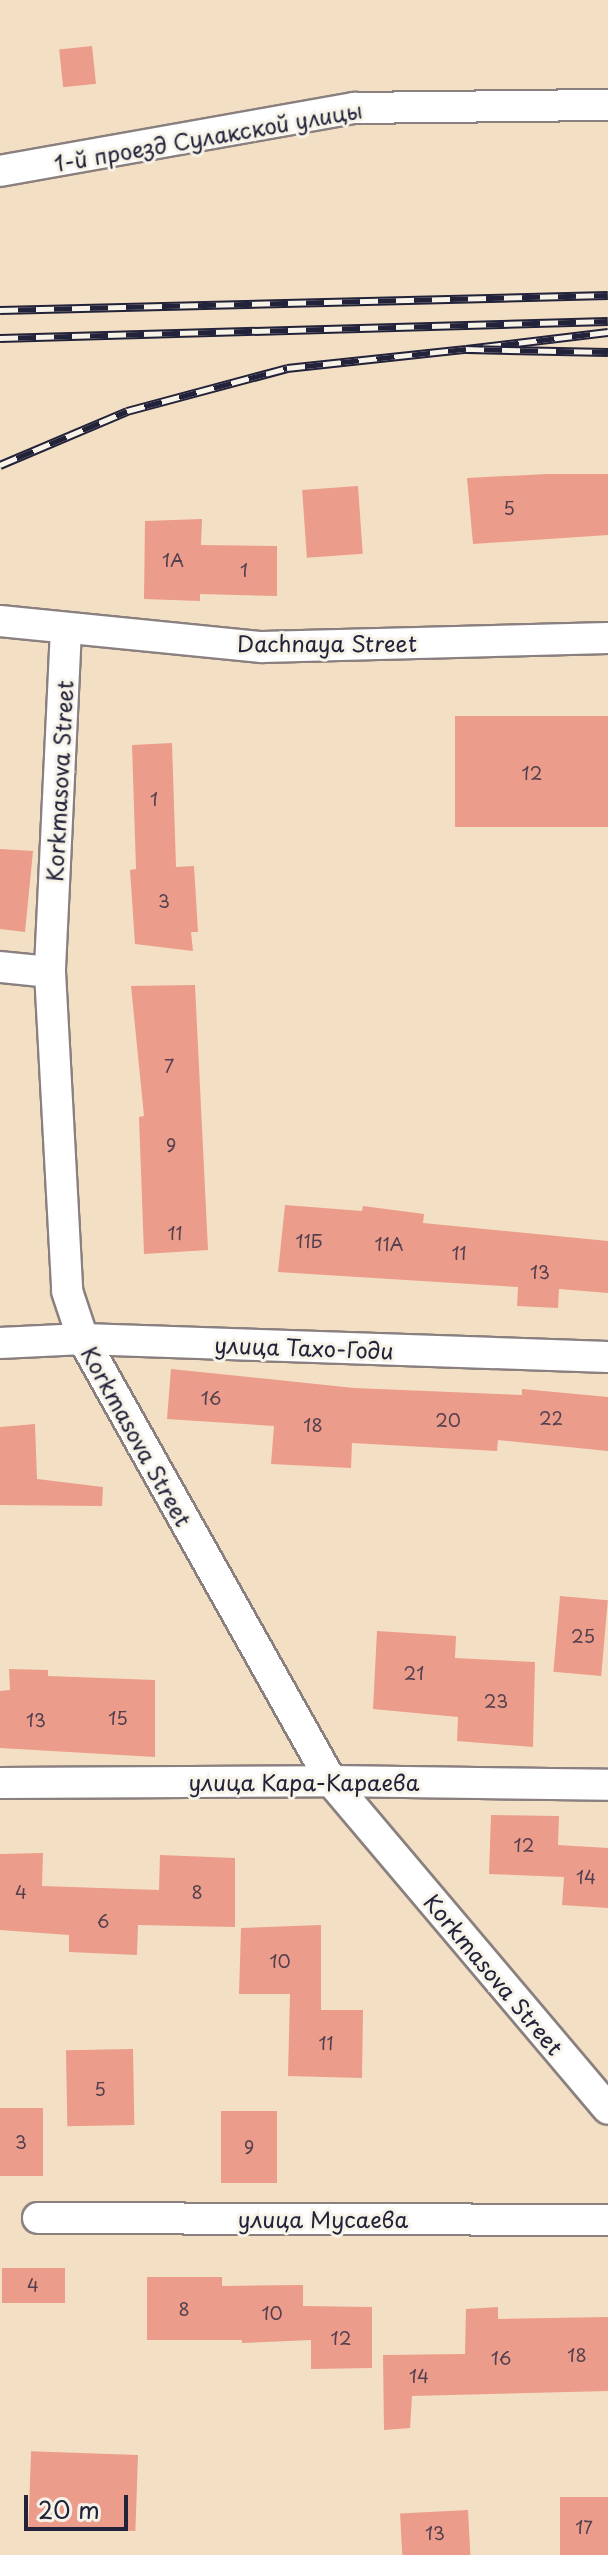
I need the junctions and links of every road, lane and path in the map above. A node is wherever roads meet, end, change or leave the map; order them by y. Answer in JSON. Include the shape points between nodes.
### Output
{"nodes":[{"id":1,"x":608,"y":105,"type":"edge"},
{"id":2,"x":0,"y":171,"type":"edge"},
{"id":3,"x":0,"y":621,"type":"edge"},
{"id":4,"x":66,"y":629,"type":"junction"},
{"id":5,"x":608,"y":638,"type":"edge"},
{"id":6,"x":0,"y":967,"type":"edge"},
{"id":7,"x":50,"y":972,"type":"junction"},
{"id":8,"x":83,"y":1339,"type":"junction"},
{"id":9,"x":0,"y":1343,"type":"edge"},
{"id":10,"x":608,"y":1357,"type":"edge"},
{"id":11,"x":331,"y":1781,"type":"junction"},
{"id":12,"x":0,"y":1783,"type":"edge"},
{"id":13,"x":608,"y":1785,"type":"edge"},
{"id":14,"x":608,"y":2109,"type":"edge"},
{"id":15,"x":38,"y":2218,"type":"dead end"},
{"id":16,"x":608,"y":2220,"type":"edge"}],
"edges":[{"from":1,"to":2,"type":"street","name":"1-й проезд Сулакской улицы","via":[[354,108]]},
{"from":3,"to":4,"type":"street","name":"Dachnaya Street"},
{"from":4,"to":5,"type":"street","name":"Dachnaya Street","via":[[262,647]]},
{"from":4,"to":7,"type":"street","name":"Korkmasova Street"},
{"from":6,"to":7,"type":"street"},
{"from":7,"to":8,"type":"street","name":"Korkmasova Street","via":[[67,1291]]},
{"from":8,"to":9,"type":"street","name":"улица Тахо-Годи"},
{"from":8,"to":10,"type":"street","name":"улица Тахо-Годи"},
{"from":8,"to":11,"type":"street","name":"Korkmasova Street"},
{"from":11,"to":12,"type":"street","name":"улица Кара-Караева"},
{"from":11,"to":13,"type":"street","name":"улица Кара-Караева"},
{"from":11,"to":14,"type":"street","name":"Korkmasova Street"},
{"from":15,"to":16,"type":"street","name":"улица Мусаева"}]}
